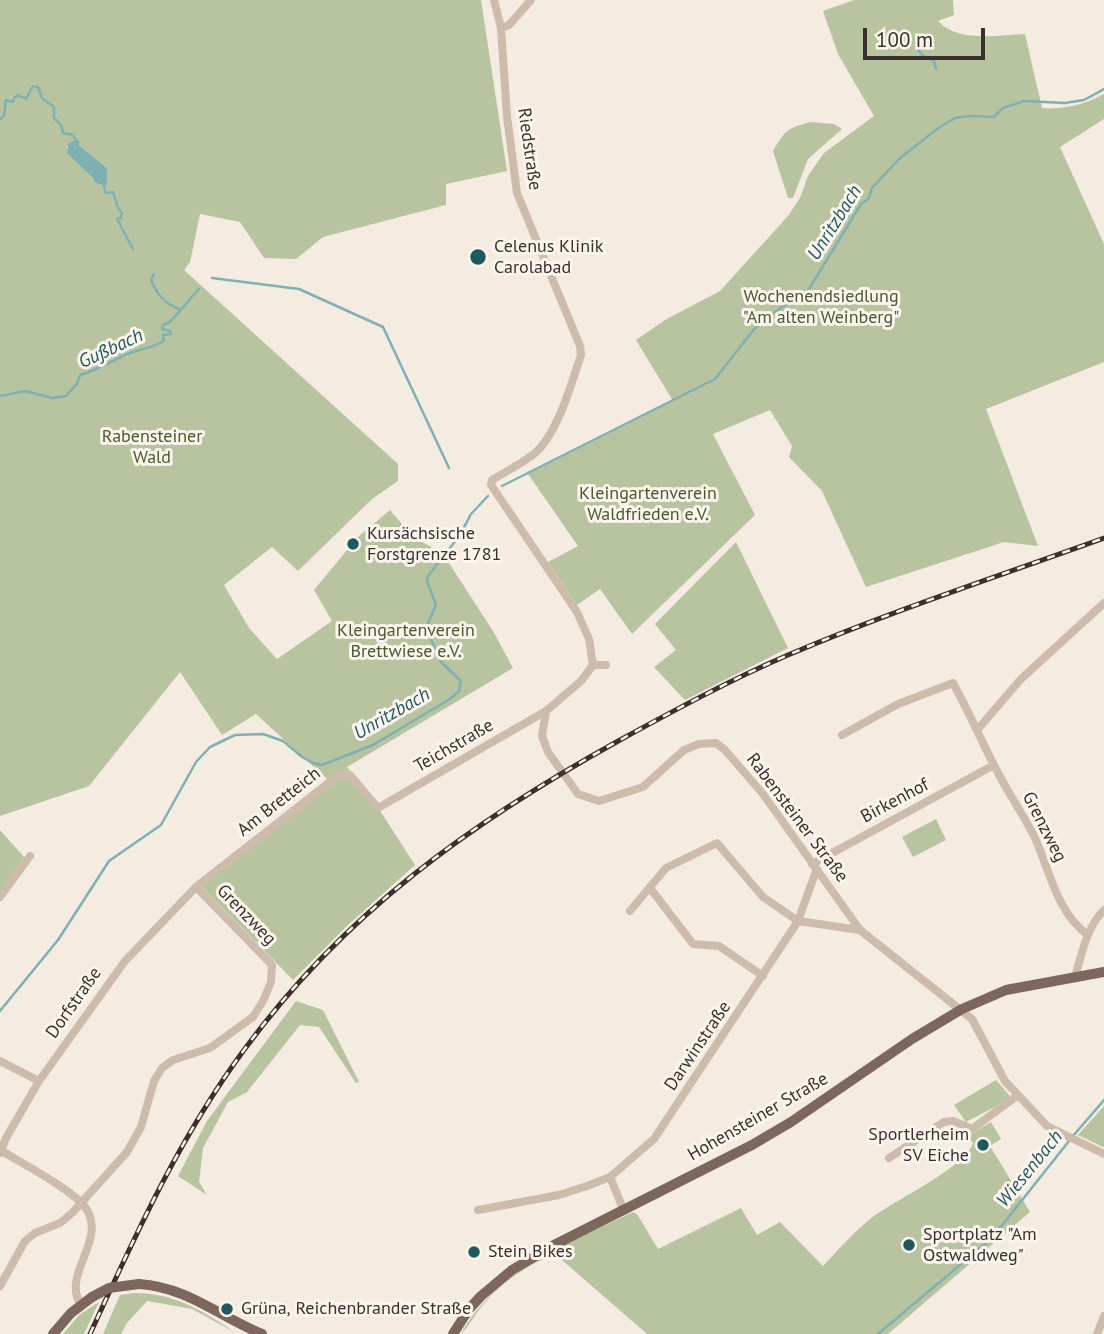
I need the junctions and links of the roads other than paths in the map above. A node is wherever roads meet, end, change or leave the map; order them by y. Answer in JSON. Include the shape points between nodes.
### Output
{"nodes":[{"id":1,"x":494,"y":0,"type":"edge"},
{"id":2,"x":531,"y":0,"type":"edge"},
{"id":3,"x":501,"y":28,"type":"junction"},
{"id":4,"x":1104,"y":603,"type":"edge"},
{"id":5,"x":593,"y":665,"type":"junction"},
{"id":6,"x":606,"y":665,"type":"dead end"},
{"id":7,"x":546,"y":711,"type":"junction"},
{"id":8,"x":978,"y":729,"type":"junction"},
{"id":9,"x":842,"y":735,"type":"dead end"},
{"id":10,"x":994,"y":765,"type":"junction"},
{"id":11,"x":378,"y":808,"type":"joint"},
{"id":12,"x":30,"y":856,"type":"dead end"},
{"id":13,"x":814,"y":867,"type":"junction"},
{"id":14,"x":196,"y":887,"type":"junction"},
{"id":15,"x":650,"y":888,"type":"junction"},
{"id":16,"x":0,"y":897,"type":"edge"},
{"id":17,"x":1104,"y":910,"type":"edge"},
{"id":18,"x":630,"y":911,"type":"dead end"},
{"id":19,"x":798,"y":921,"type":"junction"},
{"id":20,"x":860,"y":930,"type":"junction"},
{"id":21,"x":1088,"y":934,"type":"junction"},
{"id":22,"x":1104,"y":972,"type":"edge"},
{"id":23,"x":763,"y":976,"type":"junction"},
{"id":24,"x":1075,"y":977,"type":"junction"},
{"id":25,"x":962,"y":1009,"type":"junction"},
{"id":26,"x":0,"y":1061,"type":"edge"},
{"id":27,"x":39,"y":1081,"type":"junction"},
{"id":28,"x":1017,"y":1096,"type":"junction"},
{"id":29,"x":3,"y":1136,"type":"edge"},
{"id":30,"x":1,"y":1152,"type":"edge"},
{"id":31,"x":1104,"y":1154,"type":"edge"},
{"id":32,"x":889,"y":1158,"type":"dead end"},
{"id":33,"x":610,"y":1177,"type":"junction"},
{"id":34,"x":82,"y":1204,"type":"junction"},
{"id":35,"x":478,"y":1210,"type":"dead end"},
{"id":36,"x":624,"y":1211,"type":"junction"},
{"id":37,"x":0,"y":1286,"type":"edge"},
{"id":38,"x":81,"y":1305,"type":"junction"},
{"id":39,"x":1104,"y":1316,"type":"edge"},
{"id":40,"x":53,"y":1334,"type":"edge"},
{"id":41,"x":262,"y":1334,"type":"edge"},
{"id":42,"x":453,"y":1334,"type":"edge"},
{"id":43,"x":1097,"y":1334,"type":"edge"}],
"edges":[{"from":1,"to":3,"type":"street","name":"Riedstraße"},
{"from":2,"to":3,"type":"street"},
{"from":3,"to":5,"type":"street","name":"Riedstraße","via":[[517,193],[580,345],[580,355],[554,428],[542,446],[491,485],[578,612]]},
{"from":4,"to":8,"type":"street","via":[[1021,679]]},
{"from":5,"to":6,"type":"street"},
{"from":5,"to":7,"type":"street"},
{"from":7,"to":11,"type":"street","name":"Teichstraße"},
{"from":7,"to":13,"type":"street","name":"Rabensteiner Straße","via":[[542,736],[548,752],[579,794],[599,801],[643,786],[684,750],[716,743],[763,794]]},
{"from":8,"to":9,"type":"street","name":"Grenzweg","via":[[953,683],[898,704]]},
{"from":8,"to":10,"type":"street","name":"Grenzweg"},
{"from":10,"to":13,"type":"street","name":"Birkenhof"},
{"from":10,"to":21,"type":"street","name":"Grenzweg","via":[[1034,836],[1065,912]]},
{"from":11,"to":14,"type":"street","name":"Am Bretteich","via":[[350,775],[339,775]]},
{"from":12,"to":16,"type":"street"},
{"from":13,"to":19,"type":"street","name":"Darwinstraße"},
{"from":13,"to":20,"type":"street","name":"Rabensteiner Straße"},
{"from":14,"to":27,"type":"street","name":"Dorfstraße","via":[[125,961]]},
{"from":14,"to":34,"type":"street","name":"Grenzweg","via":[[272,965],[271,982],[253,1017],[210,1048],[162,1068],[136,1136],[116,1167]]},
{"from":15,"to":18,"type":"street"},
{"from":15,"to":19,"type":"street","via":[[666,867],[717,843],[763,897]]},
{"from":15,"to":23,"type":"street","via":[[693,944],[719,946]]},
{"from":17,"to":21,"type":"street"},
{"from":19,"to":20,"type":"street"},
{"from":19,"to":23,"type":"street","name":"Darwinstraße"},
{"from":20,"to":25,"type":"street","name":"Rabensteiner Straße"},
{"from":21,"to":24,"type":"street"},
{"from":22,"to":24,"type":"main road","name":"Hohensteiner Straße"},
{"from":23,"to":33,"type":"street","name":"Darwinstraße","via":[[654,1139]]},
{"from":24,"to":25,"type":"main road","name":"Hohensteiner Straße","via":[[1006,990]]},
{"from":25,"to":28,"type":"street","name":"Rabensteiner Straße","via":[[972,1018],[995,1065]]},
{"from":25,"to":36,"type":"main road","name":"Hohensteiner Straße","via":[[791,1122]]},
{"from":26,"to":27,"type":"street"},
{"from":27,"to":29,"type":"street","name":"Dorfstraße"},
{"from":28,"to":31,"type":"street","name":"Rabensteiner Straße","via":[[1047,1126]]},
{"from":28,"to":32,"type":"street","via":[[972,1129],[944,1122]]},
{"from":29,"to":30,"type":"street","name":"Dorfstraße"},
{"from":30,"to":34,"type":"street"},
{"from":33,"to":35,"type":"street","name":"Darwinstraße","via":[[559,1195]]},
{"from":33,"to":36,"type":"street"},
{"from":34,"to":37,"type":"street","via":[[60,1223],[30,1236]]},
{"from":34,"to":38,"type":"street","via":[[92,1229],[74,1288]]},
{"from":36,"to":42,"type":"main road","name":"Hohensteiner Straße","via":[[512,1270],[469,1309]]},
{"from":38,"to":40,"type":"main road"},
{"from":38,"to":41,"type":"main road","bridge":true,"via":[[117,1286],[162,1286]]},
{"from":39,"to":43,"type":"street"}]}
